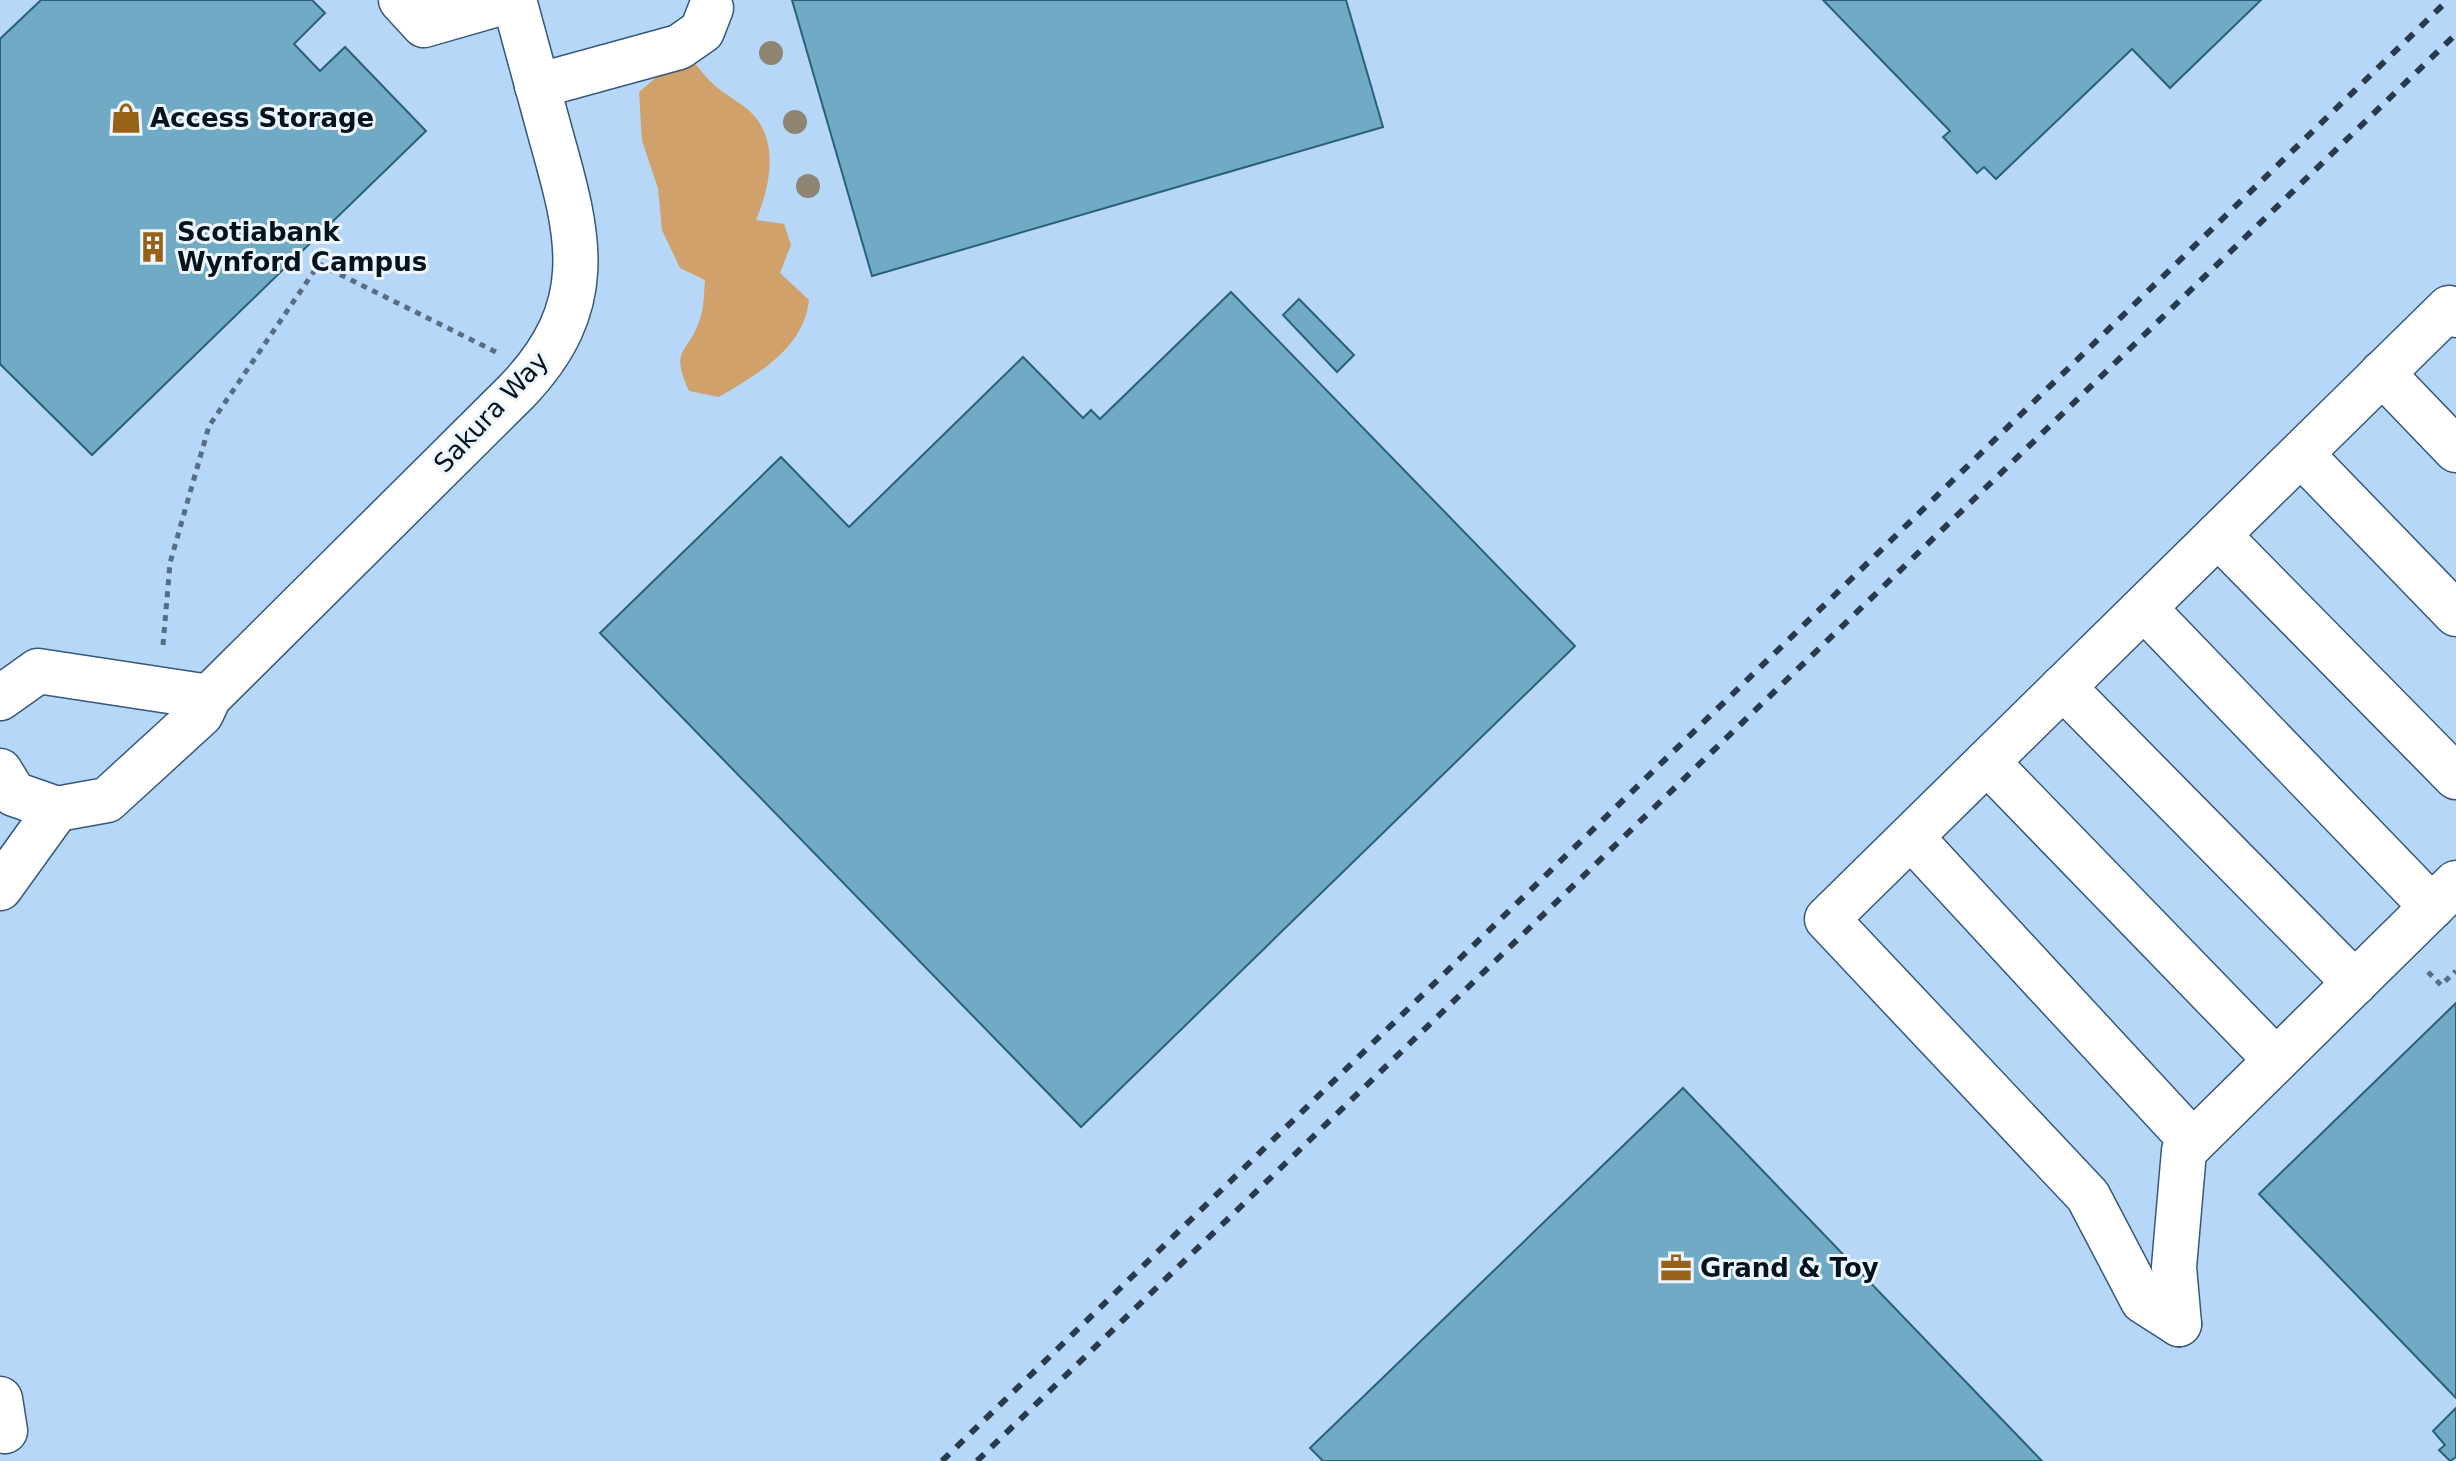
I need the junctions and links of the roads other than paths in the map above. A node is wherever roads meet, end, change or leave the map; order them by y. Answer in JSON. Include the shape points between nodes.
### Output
{"nodes":[{"id":1,"x":401,"y":0,"type":"edge"},
{"id":2,"x":512,"y":0,"type":"edge"},
{"id":3,"x":711,"y":8,"type":"dead end"},
{"id":4,"x":537,"y":86,"type":"junction"},
{"id":5,"x":2456,"y":315,"type":"edge"},
{"id":6,"x":2382,"y":373,"type":"junction"},
{"id":7,"x":2456,"y":450,"type":"edge"},
{"id":8,"x":2301,"y":454,"type":"junction"},
{"id":9,"x":2218,"y":535,"type":"junction"},
{"id":10,"x":2144,"y":608,"type":"junction"},
{"id":11,"x":2456,"y":614,"type":"edge"},
{"id":12,"x":2063,"y":687,"type":"junction"},
{"id":13,"x":209,"y":697,"type":"junction"},
{"id":14,"x":0,"y":698,"type":"edge"},
{"id":15,"x":1987,"y":762,"type":"junction"},
{"id":16,"x":0,"y":771,"type":"edge"},
{"id":17,"x":2456,"y":777,"type":"edge"},
{"id":18,"x":57,"y":809,"type":"junction"},
{"id":19,"x":1911,"y":837,"type":"junction"},
{"id":20,"x":0,"y":888,"type":"edge"},
{"id":21,"x":2444,"y":895,"type":"edge"},
{"id":22,"x":2355,"y":983,"type":"junction"},
{"id":23,"x":2276,"y":1060,"type":"junction"},
{"id":24,"x":2193,"y":1142,"type":"junction"}],
"edges":[{"from":1,"to":2,"type":"street","via":[[424,25]]},
{"from":2,"to":4,"type":"street","name":"Sakura Way"},
{"from":3,"to":4,"type":"street","via":[[702,31],[679,47]]},
{"from":4,"to":13,"type":"street","name":"Sakura Way","via":[[573,213],[577,267],[562,326],[535,372]]},
{"from":5,"to":6,"type":"street","via":[[2449,308]]},
{"from":6,"to":7,"type":"street"},
{"from":6,"to":8,"type":"street"},
{"from":8,"to":9,"type":"street"},
{"from":8,"to":11,"type":"street"},
{"from":9,"to":10,"type":"street"},
{"from":9,"to":17,"type":"street"},
{"from":10,"to":12,"type":"street"},
{"from":10,"to":21,"type":"street"},
{"from":12,"to":15,"type":"street"},
{"from":12,"to":22,"type":"street"},
{"from":13,"to":14,"type":"street","via":[[38,671]]},
{"from":13,"to":18,"type":"street","name":"Sakura Way","via":[[201,714],[107,800]]},
{"from":15,"to":19,"type":"street"},
{"from":15,"to":23,"type":"street"},
{"from":16,"to":18,"type":"street","name":"Sakura Way","via":[[14,794]]},
{"from":18,"to":20,"type":"street"},
{"from":19,"to":24,"type":"street"},
{"from":19,"to":24,"type":"street","via":[[1827,919],[2088,1196],[2143,1301],[2179,1324],[2174,1267],[2184,1151]]},
{"from":21,"to":22,"type":"street"},
{"from":22,"to":23,"type":"street"},
{"from":23,"to":24,"type":"street"}]}
